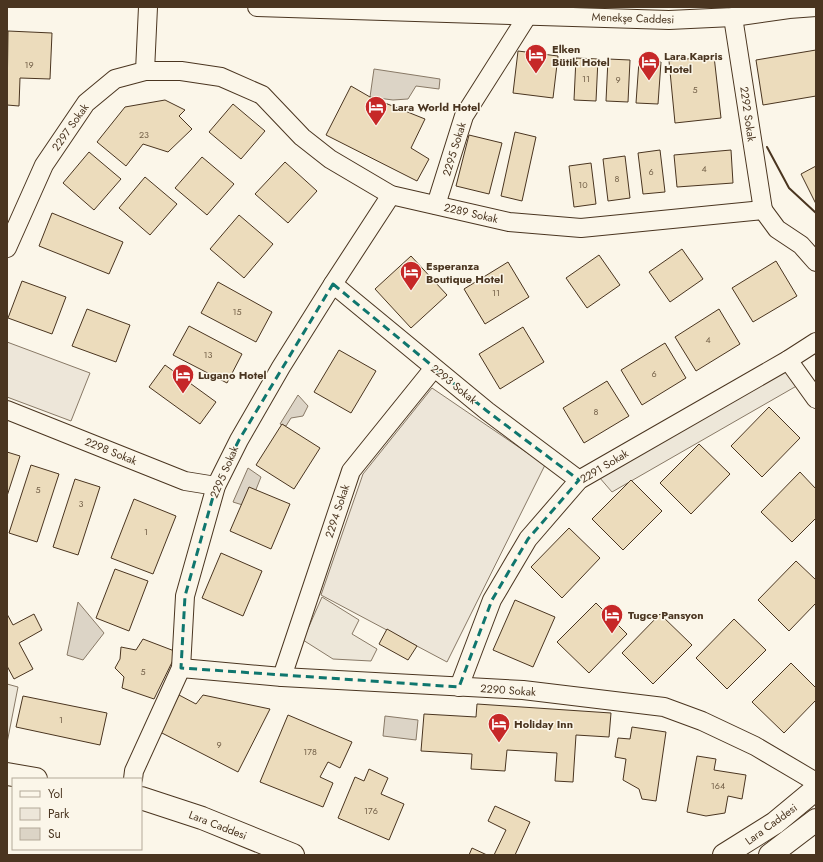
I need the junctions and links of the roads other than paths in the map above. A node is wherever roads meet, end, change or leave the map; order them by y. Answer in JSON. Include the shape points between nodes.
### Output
{"nodes":[{"id":1,"x":148,"y":7,"type":"edge"},
{"id":2,"x":258,"y":7,"type":"edge"},
{"id":3,"x":786,"y":8,"type":"edge"},
{"id":4,"x":816,"y":8,"type":"edge"},
{"id":5,"x":528,"y":14,"type":"junction"},
{"id":6,"x":733,"y":18,"type":"junction"},
{"id":7,"x":145,"y":72,"type":"junction"},
{"id":8,"x":391,"y":195,"type":"junction"},
{"id":9,"x":436,"y":205,"type":"junction"},
{"id":10,"x":763,"y":210,"type":"junction"},
{"id":11,"x":7,"y":248,"type":"edge"},
{"id":12,"x":816,"y":262,"type":"edge"},
{"id":13,"x":333,"y":284,"type":"junction"},
{"id":14,"x":816,"y":342,"type":"edge"},
{"id":15,"x":788,"y":360,"type":"junction"},
{"id":16,"x":434,"y":368,"type":"junction"},
{"id":17,"x":816,"y":400,"type":"edge"},
{"id":18,"x":7,"y":410,"type":"edge"},
{"id":19,"x":579,"y":480,"type":"junction"},
{"id":20,"x":216,"y":486,"type":"junction"},
{"id":21,"x":182,"y":668,"type":"junction"},
{"id":22,"x":282,"y":677,"type":"junction"},
{"id":23,"x":459,"y":687,"type":"junction"},
{"id":24,"x":7,"y":774,"type":"edge"},
{"id":25,"x":30,"y":778,"type":"edge"},
{"id":26,"x":134,"y":778,"type":"edge"},
{"id":27,"x":816,"y":782,"type":"edge"},
{"id":28,"x":816,"y":789,"type":"edge"},
{"id":29,"x":142,"y":798,"type":"edge"},
{"id":30,"x":816,"y":820,"type":"edge"},
{"id":31,"x":294,"y":855,"type":"edge"},
{"id":32,"x":724,"y":855,"type":"edge"},
{"id":33,"x":770,"y":855,"type":"edge"}],
"edges":[{"from":1,"to":7,"type":"street"},
{"from":2,"to":5,"type":"street","name":"Menekşe Caddesi"},
{"from":3,"to":4,"type":"street","name":"Menekşe Caddesi"},
{"from":3,"to":6,"type":"street","name":"Menekşe Caddesi"},
{"from":5,"to":6,"type":"street","name":"Menekşe Caddesi","via":[[669,20]]},
{"from":5,"to":9,"type":"street","name":"2295 Sokak","via":[[464,116]]},
{"from":6,"to":10,"type":"street","name":"2292 Sokak"},
{"from":7,"to":8,"type":"street","name":"2289 Sokak","via":[[181,71],[221,77],[262,95],[302,137],[330,160]]},
{"from":7,"to":11,"type":"street","name":"2297 Sokak","via":[[115,79],[86,103],[44,165]]},
{"from":8,"to":9,"type":"street","name":"2289 Sokak"},
{"from":8,"to":13,"type":"street","name":"2295 Sokak"},
{"from":9,"to":10,"type":"street","name":"2289 Sokak","via":[[509,222],[581,228]]},
{"from":10,"to":12,"type":"street","via":[[777,229],[801,245]]},
{"from":13,"to":16,"type":"street","name":"2293 Sokak"},
{"from":13,"to":20,"type":"street","name":"2295 Sokak","via":[[239,440]]},
{"from":14,"to":15,"type":"street","name":"2291 Sokak"},
{"from":15,"to":17,"type":"street"},
{"from":15,"to":19,"type":"street","name":"2291 Sokak"},
{"from":16,"to":19,"type":"street","name":"2293 Sokak"},
{"from":16,"to":22,"type":"street","name":"2294 Sokak","via":[[351,471]]},
{"from":18,"to":20,"type":"street","name":"2298 Sokak","via":[[185,481]]},
{"from":19,"to":23,"type":"street","name":"2291 Sokak","via":[[528,539],[496,593]]},
{"from":20,"to":21,"type":"street","name":"2295 Sokak","via":[[185,596]]},
{"from":21,"to":22,"type":"street","name":"2290 Sokak"},
{"from":21,"to":26,"type":"street","name":"2295 Sokak","via":[[134,771]]},
{"from":22,"to":23,"type":"street","name":"2290 Sokak"},
{"from":23,"to":27,"type":"street","name":"2290 Sokak","via":[[523,690],[664,707],[702,721],[755,746]]},
{"from":24,"to":25,"type":"street"},
{"from":28,"to":32,"type":"street","name":"Lara Caddesi","via":[[775,823]]},
{"from":29,"to":31,"type":"street","name":"Lara Caddesi","via":[[202,818]]},
{"from":30,"to":33,"type":"street"}]}
